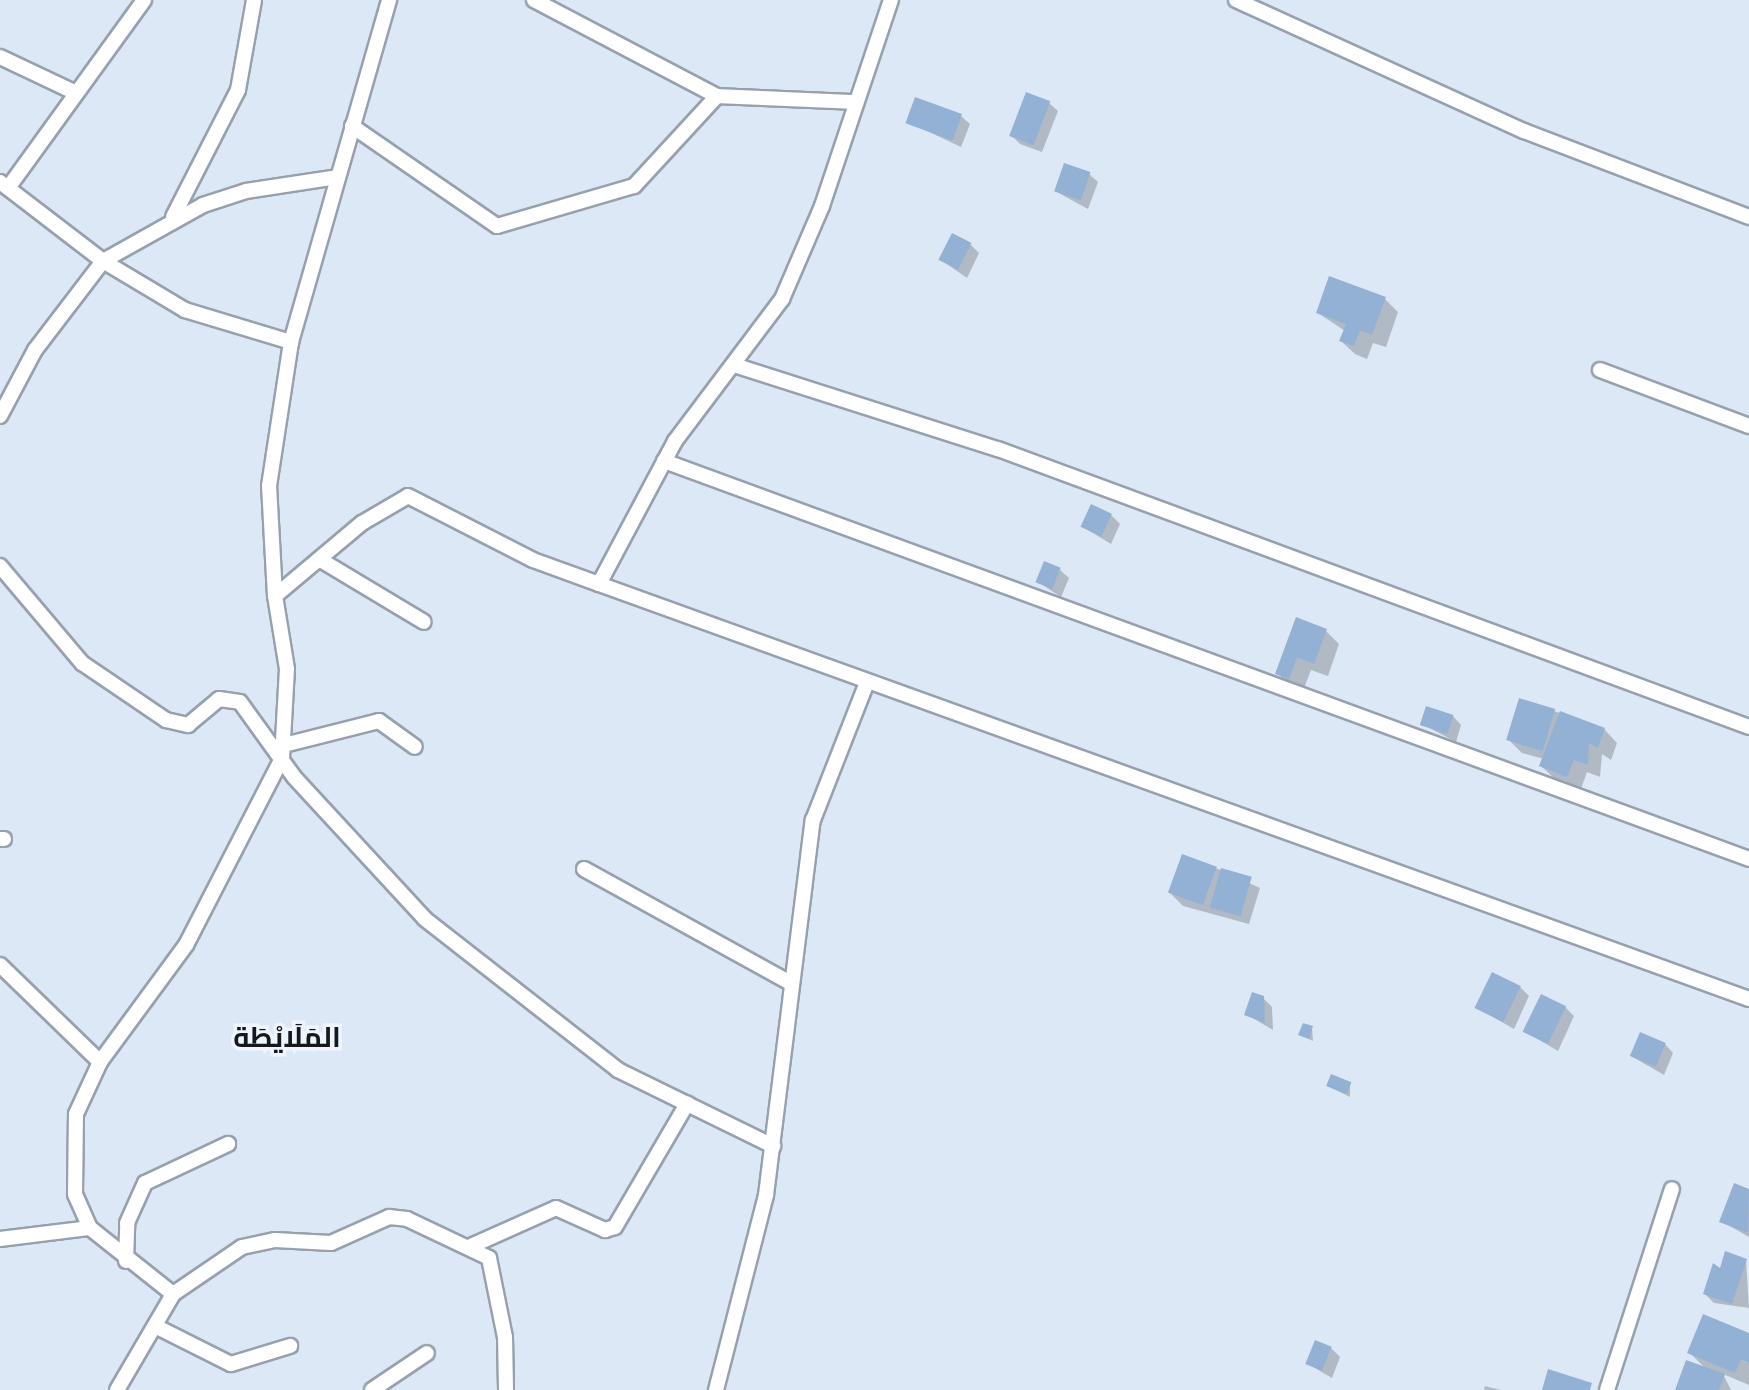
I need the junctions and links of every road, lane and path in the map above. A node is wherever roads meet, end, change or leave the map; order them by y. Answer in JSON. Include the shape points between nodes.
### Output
{"nodes":[{"id":1,"x":144,"y":0,"type":"edge"},
{"id":2,"x":254,"y":0,"type":"edge"},
{"id":3,"x":389,"y":0,"type":"edge"},
{"id":4,"x":534,"y":0,"type":"edge"},
{"id":5,"x":891,"y":0,"type":"edge"},
{"id":6,"x":1236,"y":0,"type":"edge"},
{"id":7,"x":0,"y":57,"type":"edge"},
{"id":8,"x":76,"y":93,"type":"junction"},
{"id":9,"x":717,"y":96,"type":"junction"},
{"id":10,"x":856,"y":102,"type":"junction"},
{"id":11,"x":352,"y":125,"type":"junction"},
{"id":12,"x":337,"y":177,"type":"junction"},
{"id":13,"x":4,"y":185,"type":"edge"},
{"id":14,"x":173,"y":217,"type":"junction"},
{"id":15,"x":1749,"y":217,"type":"edge"},
{"id":16,"x":103,"y":261,"type":"junction"},
{"id":17,"x":291,"y":342,"type":"junction"},
{"id":18,"x":734,"y":365,"type":"junction"},
{"id":19,"x":1600,"y":370,"type":"dead end"},
{"id":20,"x":0,"y":416,"type":"edge"},
{"id":21,"x":1749,"y":426,"type":"edge"},
{"id":22,"x":664,"y":461,"type":"junction"},
{"id":23,"x":319,"y":559,"type":"junction"},
{"id":24,"x":0,"y":566,"type":"edge"},
{"id":25,"x":599,"y":584,"type":"junction"},
{"id":26,"x":275,"y":596,"type":"junction"},
{"id":27,"x":424,"y":622,"type":"dead end"},
{"id":28,"x":867,"y":682,"type":"junction"},
{"id":29,"x":1749,"y":727,"type":"edge"},
{"id":30,"x":415,"y":747,"type":"dead end"},
{"id":31,"x":283,"y":751,"type":"junction"},
{"id":32,"x":1749,"y":859,"type":"edge"},
{"id":33,"x":584,"y":869,"type":"dead end"},
{"id":34,"x":0,"y":965,"type":"edge"},
{"id":35,"x":789,"y":982,"type":"junction"},
{"id":36,"x":1749,"y":999,"type":"edge"},
{"id":37,"x":100,"y":1062,"type":"junction"},
{"id":38,"x":687,"y":1104,"type":"junction"},
{"id":39,"x":228,"y":1144,"type":"dead end"},
{"id":40,"x":774,"y":1146,"type":"junction"},
{"id":41,"x":1672,"y":1189,"type":"dead end"},
{"id":42,"x":90,"y":1227,"type":"junction"},
{"id":43,"x":0,"y":1239,"type":"edge"},
{"id":44,"x":471,"y":1246,"type":"junction"},
{"id":45,"x":126,"y":1261,"type":"junction"},
{"id":46,"x":173,"y":1294,"type":"junction"},
{"id":47,"x":157,"y":1327,"type":"junction"},
{"id":48,"x":290,"y":1346,"type":"dead end"},
{"id":49,"x":427,"y":1353,"type":"dead end"},
{"id":50,"x":117,"y":1390,"type":"edge"},
{"id":51,"x":372,"y":1390,"type":"edge"},
{"id":52,"x":506,"y":1390,"type":"edge"},
{"id":53,"x":716,"y":1390,"type":"edge"},
{"id":54,"x":1607,"y":1390,"type":"edge"}],
"edges":[{"from":1,"to":8,"type":"street"},
{"from":2,"to":14,"type":"street","via":[[238,90]]},
{"from":3,"to":11,"type":"street"},
{"from":4,"to":9,"type":"street"},
{"from":5,"to":10,"type":"street"},
{"from":6,"to":15,"type":"street","via":[[1524,131]]},
{"from":7,"to":8,"type":"street"},
{"from":8,"to":13,"type":"street"},
{"from":9,"to":10,"type":"street"},
{"from":9,"to":11,"type":"street","via":[[634,186],[497,226]]},
{"from":10,"to":18,"type":"street","via":[[782,299]]},
{"from":11,"to":12,"type":"street"},
{"from":12,"to":14,"type":"street","via":[[246,191]]},
{"from":12,"to":17,"type":"street"},
{"from":13,"to":16,"type":"street"},
{"from":14,"to":16,"type":"street"},
{"from":16,"to":17,"type":"street","via":[[185,310]]},
{"from":16,"to":20,"type":"street","via":[[35,350]]},
{"from":17,"to":26,"type":"street","via":[[269,486]]},
{"from":18,"to":22,"type":"street"},
{"from":18,"to":29,"type":"street","via":[[998,449]]},
{"from":19,"to":21,"type":"street"},
{"from":22,"to":25,"type":"street"},
{"from":22,"to":32,"type":"street"},
{"from":23,"to":25,"type":"street","via":[[408,496],[533,560]]},
{"from":23,"to":26,"type":"street"},
{"from":23,"to":27,"type":"street"},
{"from":24,"to":31,"type":"street","via":[[68,649],[135,701],[179,727],[229,697],[240,702]]},
{"from":25,"to":28,"type":"street"},
{"from":26,"to":31,"type":"street","via":[[287,669]]},
{"from":28,"to":35,"type":"street","via":[[813,820]]},
{"from":28,"to":36,"type":"street"},
{"from":30,"to":31,"type":"street","via":[[379,721]]},
{"from":31,"to":37,"type":"street","via":[[186,945]]},
{"from":31,"to":38,"type":"street","via":[[425,919],[618,1070]]},
{"from":33,"to":35,"type":"street"},
{"from":34,"to":37,"type":"street"},
{"from":35,"to":40,"type":"street"},
{"from":37,"to":42,"type":"street","via":[[76,1114],[73,1163],[75,1194]]},
{"from":38,"to":40,"type":"street"},
{"from":38,"to":44,"type":"street","via":[[615,1227],[605,1230],[556,1208]]},
{"from":39,"to":45,"type":"street","via":[[145,1183],[127,1223]]},
{"from":40,"to":53,"type":"street","via":[[747,1287]]},
{"from":41,"to":54,"type":"street"},
{"from":42,"to":43,"type":"street"},
{"from":42,"to":45,"type":"street"},
{"from":44,"to":46,"type":"street","via":[[389,1217],[331,1243],[275,1240],[242,1247]]},
{"from":44,"to":52,"type":"street","via":[[495,1269]]},
{"from":45,"to":46,"type":"street"},
{"from":46,"to":47,"type":"street"},
{"from":47,"to":48,"type":"street","via":[[231,1364]]},
{"from":47,"to":50,"type":"street"},
{"from":49,"to":51,"type":"street"}]}
